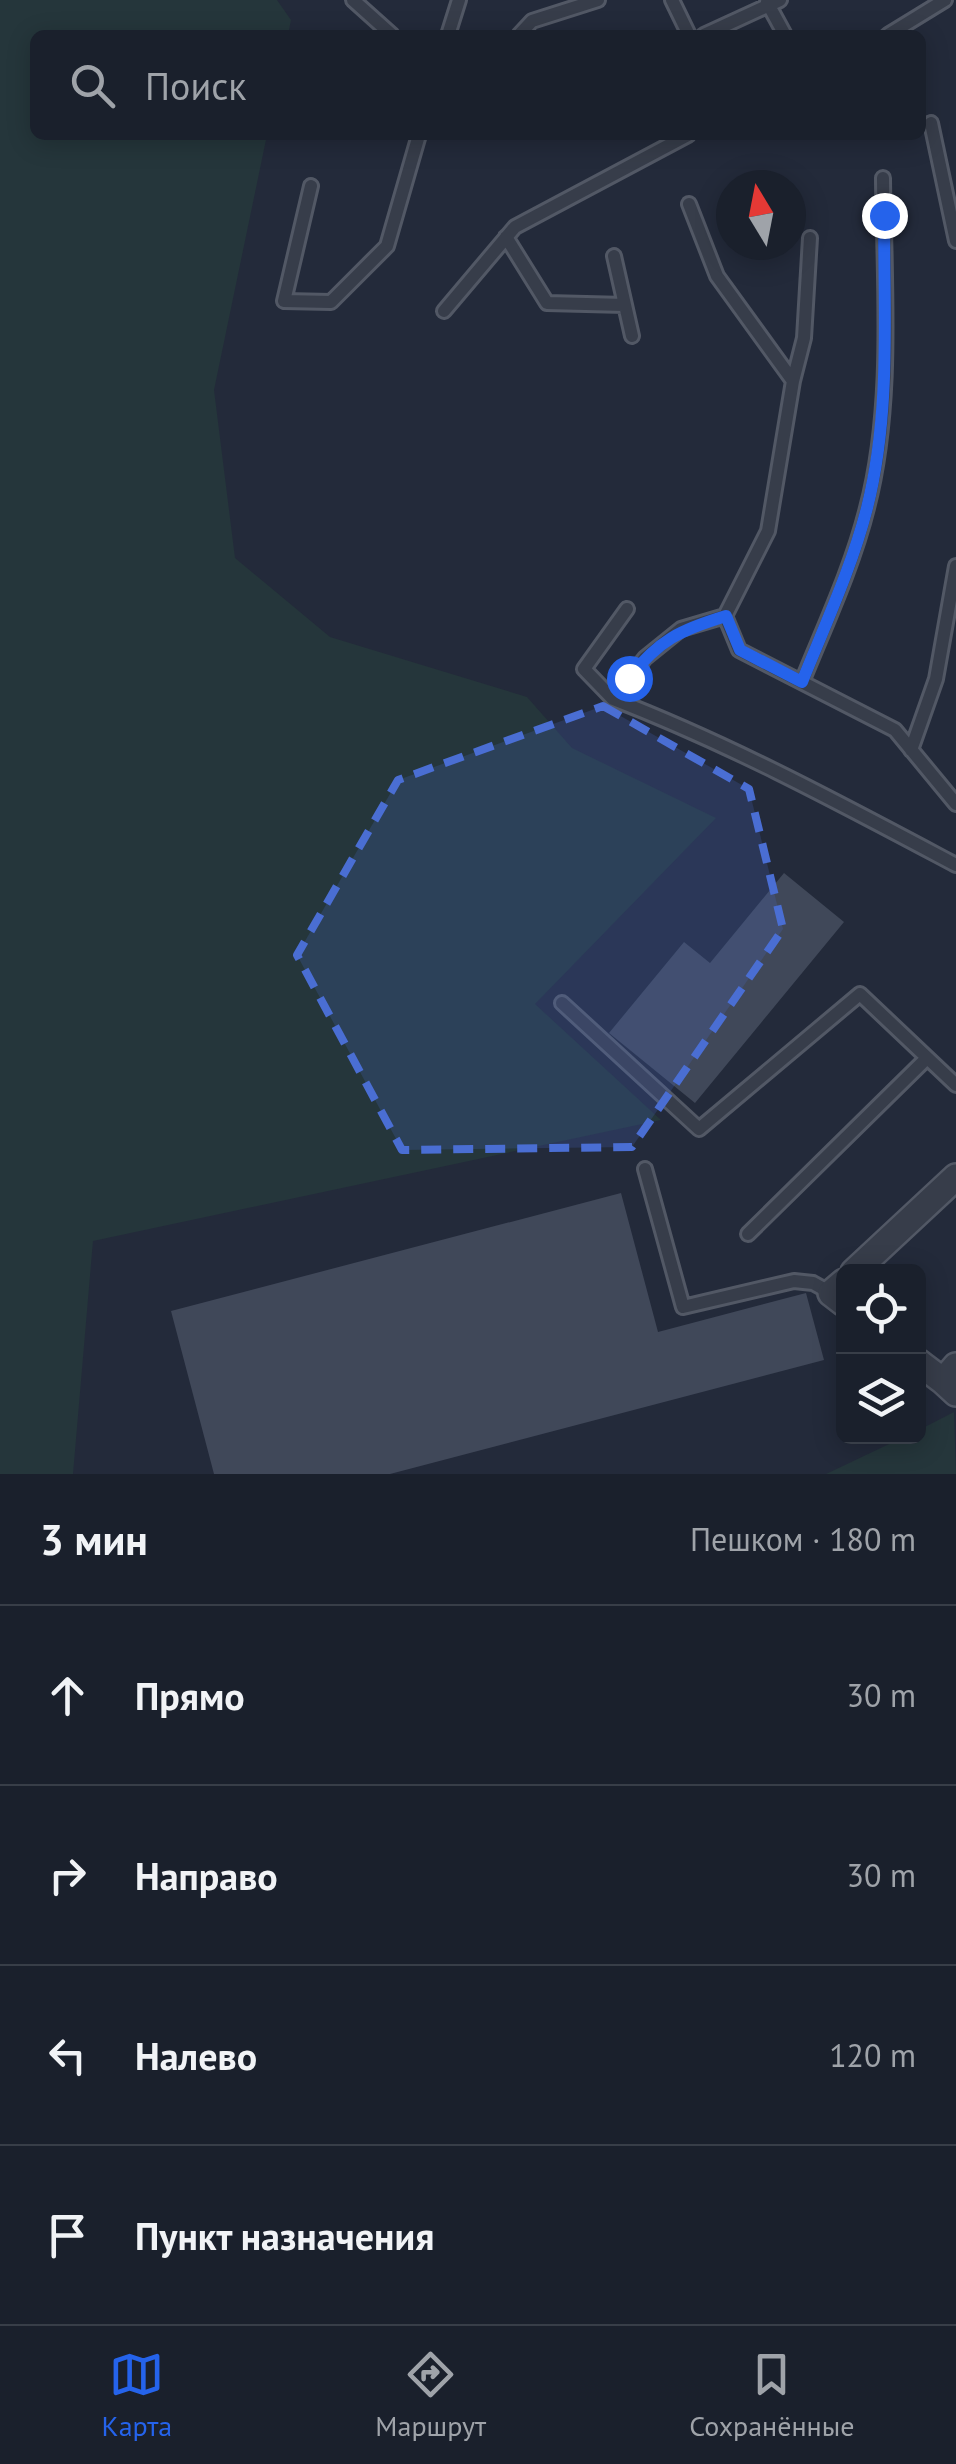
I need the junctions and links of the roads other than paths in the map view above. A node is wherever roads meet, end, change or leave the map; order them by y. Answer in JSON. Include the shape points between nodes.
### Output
{"nodes":[{"id":1,"x":352,"y":0,"type":"edge"},
{"id":2,"x":458,"y":0,"type":"edge"},
{"id":3,"x":598,"y":0,"type":"edge"},
{"id":4,"x":672,"y":0,"type":"edge"},
{"id":5,"x":945,"y":0,"type":"edge"},
{"id":6,"x":772,"y":2,"type":"edge"},
{"id":7,"x":386,"y":30,"type":"edge"},
{"id":8,"x":449,"y":30,"type":"edge"},
{"id":9,"x":524,"y":30,"type":"edge"},
{"id":10,"x":687,"y":30,"type":"edge"},
{"id":11,"x":714,"y":30,"type":"edge"},
{"id":12,"x":784,"y":30,"type":"edge"},
{"id":13,"x":896,"y":30,"type":"edge"},
{"id":14,"x":931,"y":123,"type":"dead end"},
{"id":15,"x":418,"y":140,"type":"edge"},
{"id":16,"x":669,"y":140,"type":"edge"},
{"id":17,"x":884,"y":178,"type":"dead end"},
{"id":18,"x":311,"y":186,"type":"dead end"},
{"id":19,"x":689,"y":204,"type":"dead end"},
{"id":20,"x":506,"y":237,"type":"junction"},
{"id":21,"x":810,"y":238,"type":"dead end"},
{"id":22,"x":956,"y":241,"type":"edge"},
{"id":23,"x":614,"y":256,"type":"dead end"},
{"id":24,"x":625,"y":305,"type":"junction"},
{"id":25,"x":444,"y":311,"type":"dead end"},
{"id":26,"x":632,"y":336,"type":"dead end"},
{"id":27,"x":793,"y":381,"type":"junction"},
{"id":28,"x":956,"y":566,"type":"edge"},
{"id":29,"x":627,"y":609,"type":"dead end"},
{"id":30,"x":726,"y":616,"type":"junction"},
{"id":31,"x":802,"y":682,"type":"junction"},
{"id":32,"x":613,"y":699,"type":"junction"},
{"id":33,"x":912,"y":750,"type":"junction"},
{"id":34,"x":956,"y":804,"type":"edge"},
{"id":35,"x":956,"y":866,"type":"edge"},
{"id":36,"x":562,"y":1003,"type":"dead end"},
{"id":37,"x":927,"y":1058,"type":"junction"},
{"id":38,"x":956,"y":1085,"type":"edge"},
{"id":39,"x":645,"y":1169,"type":"dead end"},
{"id":40,"x":956,"y":1177,"type":"edge"},
{"id":41,"x":748,"y":1234,"type":"dead end"},
{"id":42,"x":863,"y":1264,"type":"edge"},
{"id":43,"x":836,"y":1292,"type":"edge"},
{"id":44,"x":926,"y":1366,"type":"edge"},
{"id":45,"x":952,"y":1380,"type":"edge"}],
"edges":[{"from":1,"to":7,"type":"lane"},
{"from":2,"to":8,"type":"lane"},
{"from":3,"to":9,"type":"lane","via":[[532,21]]},
{"from":4,"to":10,"type":"lane"},
{"from":5,"to":13,"type":"lane"},
{"from":6,"to":11,"type":"lane"},
{"from":6,"to":12,"type":"lane"},
{"from":14,"to":22,"type":"lane"},
{"from":15,"to":18,"type":"lane","via":[[387,246],[331,302],[284,301]]},
{"from":16,"to":20,"type":"lane"},
{"from":17,"to":31,"type":"lane","via":[[882,430],[867,508]]},
{"from":19,"to":27,"type":"lane","via":[[717,276]]},
{"from":20,"to":24,"type":"lane","via":[[547,303]]},
{"from":20,"to":25,"type":"lane"},
{"from":21,"to":27,"type":"lane","via":[[804,338]]},
{"from":23,"to":24,"type":"lane"},
{"from":24,"to":26,"type":"lane"},
{"from":27,"to":30,"type":"lane","via":[[768,531]]},
{"from":28,"to":33,"type":"lane","via":[[936,679]]},
{"from":29,"to":32,"type":"lane","via":[[584,669]]},
{"from":30,"to":31,"type":"lane","via":[[740,650]]},
{"from":30,"to":32,"type":"lane","via":[[681,629],[644,658]]},
{"from":31,"to":33,"type":"lane","via":[[895,730]]},
{"from":32,"to":35,"type":"lane","via":[[800,782]]},
{"from":33,"to":34,"type":"lane"},
{"from":36,"to":37,"type":"lane","via":[[699,1129],[860,994]]},
{"from":37,"to":38,"type":"lane"},
{"from":37,"to":41,"type":"lane"},
{"from":39,"to":43,"type":"lane","via":[[682,1308],[794,1281]]},
{"from":40,"to":42,"type":"street"},
{"from":44,"to":45,"type":"street"}]}
